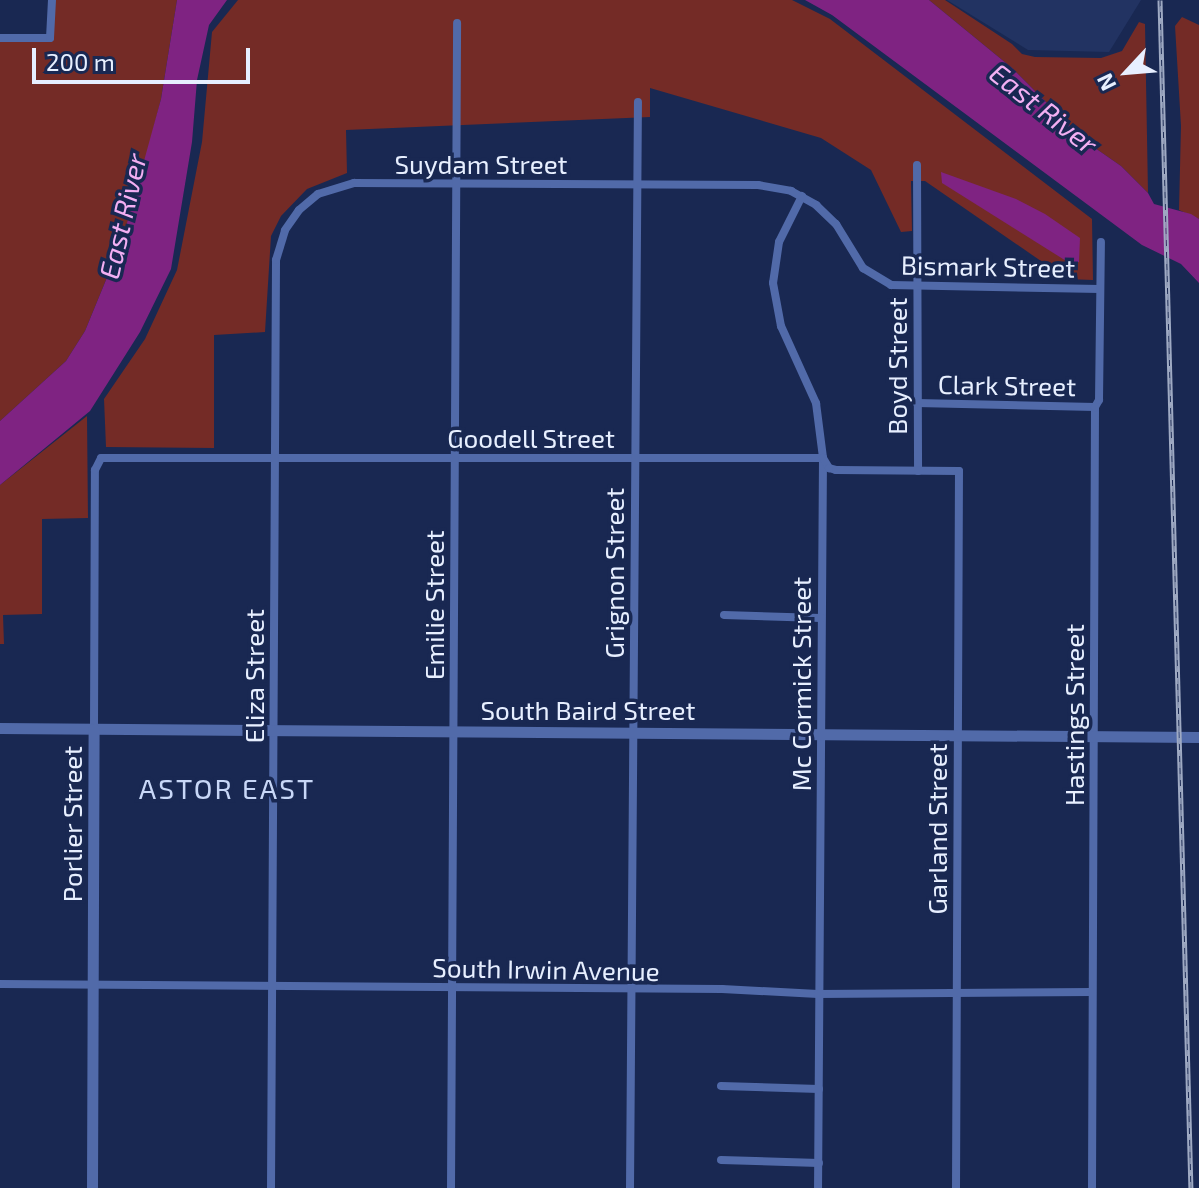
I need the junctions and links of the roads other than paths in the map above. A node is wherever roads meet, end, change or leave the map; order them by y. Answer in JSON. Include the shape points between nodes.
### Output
{"nodes":[{"id":1,"x":52,"y":0,"type":"edge"},
{"id":2,"x":457,"y":23,"type":"dead end"},
{"id":3,"x":0,"y":38,"type":"edge"},
{"id":4,"x":638,"y":102,"type":"dead end"},
{"id":5,"x":917,"y":165,"type":"dead end"},
{"id":6,"x":457,"y":184,"type":"junction"},
{"id":7,"x":636,"y":185,"type":"junction"},
{"id":8,"x":726,"y":186,"type":"joint"},
{"id":9,"x":802,"y":196,"type":"junction"},
{"id":10,"x":1101,"y":242,"type":"dead end"},
{"id":11,"x":276,"y":260,"type":"joint"},
{"id":12,"x":917,"y":287,"type":"junction"},
{"id":13,"x":1100,"y":289,"type":"junction"},
{"id":14,"x":917,"y":403,"type":"junction"},
{"id":15,"x":1095,"y":407,"type":"junction"},
{"id":16,"x":275,"y":456,"type":"junction"},
{"id":17,"x":455,"y":458,"type":"junction"},
{"id":18,"x":823,"y":458,"type":"junction"},
{"id":19,"x":635,"y":459,"type":"junction"},
{"id":20,"x":98,"y":460,"type":"joint"},
{"id":21,"x":918,"y":471,"type":"junction"},
{"id":22,"x":959,"y":471,"type":"joint"},
{"id":23,"x":724,"y":615,"type":"dead end"},
{"id":24,"x":821,"y":618,"type":"junction"},
{"id":25,"x":0,"y":728,"type":"edge"},
{"id":26,"x":94,"y":729,"type":"junction"},
{"id":27,"x":274,"y":730,"type":"junction"},
{"id":28,"x":454,"y":731,"type":"junction"},
{"id":29,"x":634,"y":733,"type":"junction"},
{"id":30,"x":821,"y":736,"type":"junction"},
{"id":31,"x":957,"y":737,"type":"junction"},
{"id":32,"x":1093,"y":737,"type":"junction"},
{"id":33,"x":1199,"y":737,"type":"edge"},
{"id":34,"x":0,"y":984,"type":"edge"},
{"id":35,"x":93,"y":985,"type":"junction"},
{"id":36,"x":272,"y":986,"type":"junction"},
{"id":37,"x":452,"y":987,"type":"junction"},
{"id":38,"x":631,"y":990,"type":"junction"},
{"id":39,"x":957,"y":992,"type":"junction"},
{"id":40,"x":1092,"y":992,"type":"junction"},
{"id":41,"x":818,"y":994,"type":"junction"},
{"id":42,"x":721,"y":1086,"type":"dead end"},
{"id":43,"x":819,"y":1089,"type":"junction"},
{"id":44,"x":721,"y":1160,"type":"dead end"},
{"id":45,"x":819,"y":1163,"type":"junction"},
{"id":46,"x":92,"y":1188,"type":"edge"},
{"id":47,"x":271,"y":1188,"type":"edge"},
{"id":48,"x":451,"y":1188,"type":"edge"},
{"id":49,"x":630,"y":1188,"type":"edge"},
{"id":50,"x":818,"y":1188,"type":"edge"},
{"id":51,"x":956,"y":1188,"type":"edge"},
{"id":52,"x":1092,"y":1188,"type":"edge"}],
"edges":[{"from":1,"to":3,"type":"street","via":[[50,38]]},
{"from":2,"to":6,"type":"street","name":"Emilie Street"},
{"from":4,"to":7,"type":"street","name":"Grignon Street"},
{"from":5,"to":12,"type":"street","name":"Boyd Street"},
{"from":6,"to":7,"type":"street","name":"Suydam Street"},
{"from":6,"to":11,"type":"street","name":"Suydam Street","via":[[354,183],[333,188],[307,202],[291,219]]},
{"from":6,"to":17,"type":"street","name":"Emilie Street"},
{"from":7,"to":8,"type":"street","name":"Suydam Street"},
{"from":7,"to":19,"type":"street","name":"Grignon Street"},
{"from":8,"to":9,"type":"street","name":"Bismark Street","via":[[766,186]]},
{"from":9,"to":12,"type":"street","name":"Bismark Street","via":[[836,224],[871,276],[891,285]]},
{"from":9,"to":18,"type":"street","name":"Mc Cormick Street","via":[[779,242],[774,297],[781,326],[816,403]]},
{"from":10,"to":13,"type":"street","name":"Hastings Street"},
{"from":11,"to":16,"type":"street","name":"Eliza Street"},
{"from":12,"to":13,"type":"street","name":"Bismark Street"},
{"from":12,"to":14,"type":"street","name":"Boyd Street"},
{"from":13,"to":15,"type":"street","name":"Hastings Street"},
{"from":14,"to":15,"type":"street","name":"Clark Street"},
{"from":14,"to":21,"type":"street","name":"Boyd Street"},
{"from":15,"to":32,"type":"street","name":"Hastings Street"},
{"from":16,"to":17,"type":"street","name":"Goodell Street"},
{"from":16,"to":20,"type":"street","name":"Goodell Street"},
{"from":16,"to":27,"type":"street","name":"Eliza Street"},
{"from":17,"to":19,"type":"street","name":"Goodell Street"},
{"from":17,"to":28,"type":"street","name":"Emilie Street"},
{"from":18,"to":19,"type":"street","name":"Goodell Street"},
{"from":18,"to":21,"type":"street","name":"Goodell Street","via":[[836,470]]},
{"from":18,"to":24,"type":"street","name":"Mc Cormick Street"},
{"from":19,"to":29,"type":"street","name":"Grignon Street"},
{"from":20,"to":26,"type":"street","name":"Porlier Street"},
{"from":21,"to":22,"type":"street","name":"Goodell Street"},
{"from":22,"to":31,"type":"street","name":"Garland Street"},
{"from":23,"to":24,"type":"street"},
{"from":24,"to":30,"type":"street","name":"Mc Cormick Street"},
{"from":25,"to":26,"type":"street","name":"South Baird Street"},
{"from":26,"to":27,"type":"street","name":"South Baird Street"},
{"from":26,"to":35,"type":"street","name":"Porlier Street"},
{"from":27,"to":28,"type":"street","name":"South Baird Street"},
{"from":27,"to":36,"type":"street","name":"Eliza Street"},
{"from":28,"to":29,"type":"street","name":"South Baird Street"},
{"from":28,"to":37,"type":"street","name":"Emilie Street"},
{"from":29,"to":30,"type":"street","name":"South Baird Street"},
{"from":29,"to":38,"type":"street","name":"Grignon Street"},
{"from":30,"to":31,"type":"street","name":"South Baird Street"},
{"from":30,"to":41,"type":"street","name":"Mc Cormick Street"},
{"from":31,"to":32,"type":"street","name":"South Baird Street"},
{"from":31,"to":39,"type":"street","name":"Garland Street"},
{"from":32,"to":33,"type":"street","name":"South Baird Street"},
{"from":32,"to":40,"type":"street","name":"Hastings Street"},
{"from":34,"to":35,"type":"street","name":"South Irwin Avenue"},
{"from":35,"to":36,"type":"street","name":"South Irwin Avenue"},
{"from":35,"to":46,"type":"street","name":"Porlier Street"},
{"from":36,"to":37,"type":"street","name":"South Irwin Avenue"},
{"from":36,"to":47,"type":"street","name":"Eliza Street"},
{"from":37,"to":38,"type":"street","name":"South Irwin Avenue"},
{"from":37,"to":48,"type":"street","name":"Emilie Street"},
{"from":38,"to":41,"type":"street","name":"South Irwin Avenue"},
{"from":38,"to":49,"type":"street","name":"Grignon Street"},
{"from":39,"to":40,"type":"street","name":"South Irwin Avenue"},
{"from":39,"to":41,"type":"street","name":"South Irwin Avenue"},
{"from":39,"to":51,"type":"street","name":"Garland Street"},
{"from":40,"to":52,"type":"street","name":"Hastings Street"},
{"from":41,"to":43,"type":"street","name":"Mc Cormick Street"},
{"from":42,"to":43,"type":"street"},
{"from":43,"to":45,"type":"street","name":"Mc Cormick Street"},
{"from":44,"to":45,"type":"street"},
{"from":45,"to":50,"type":"street","name":"Mc Cormick Street"}]}
